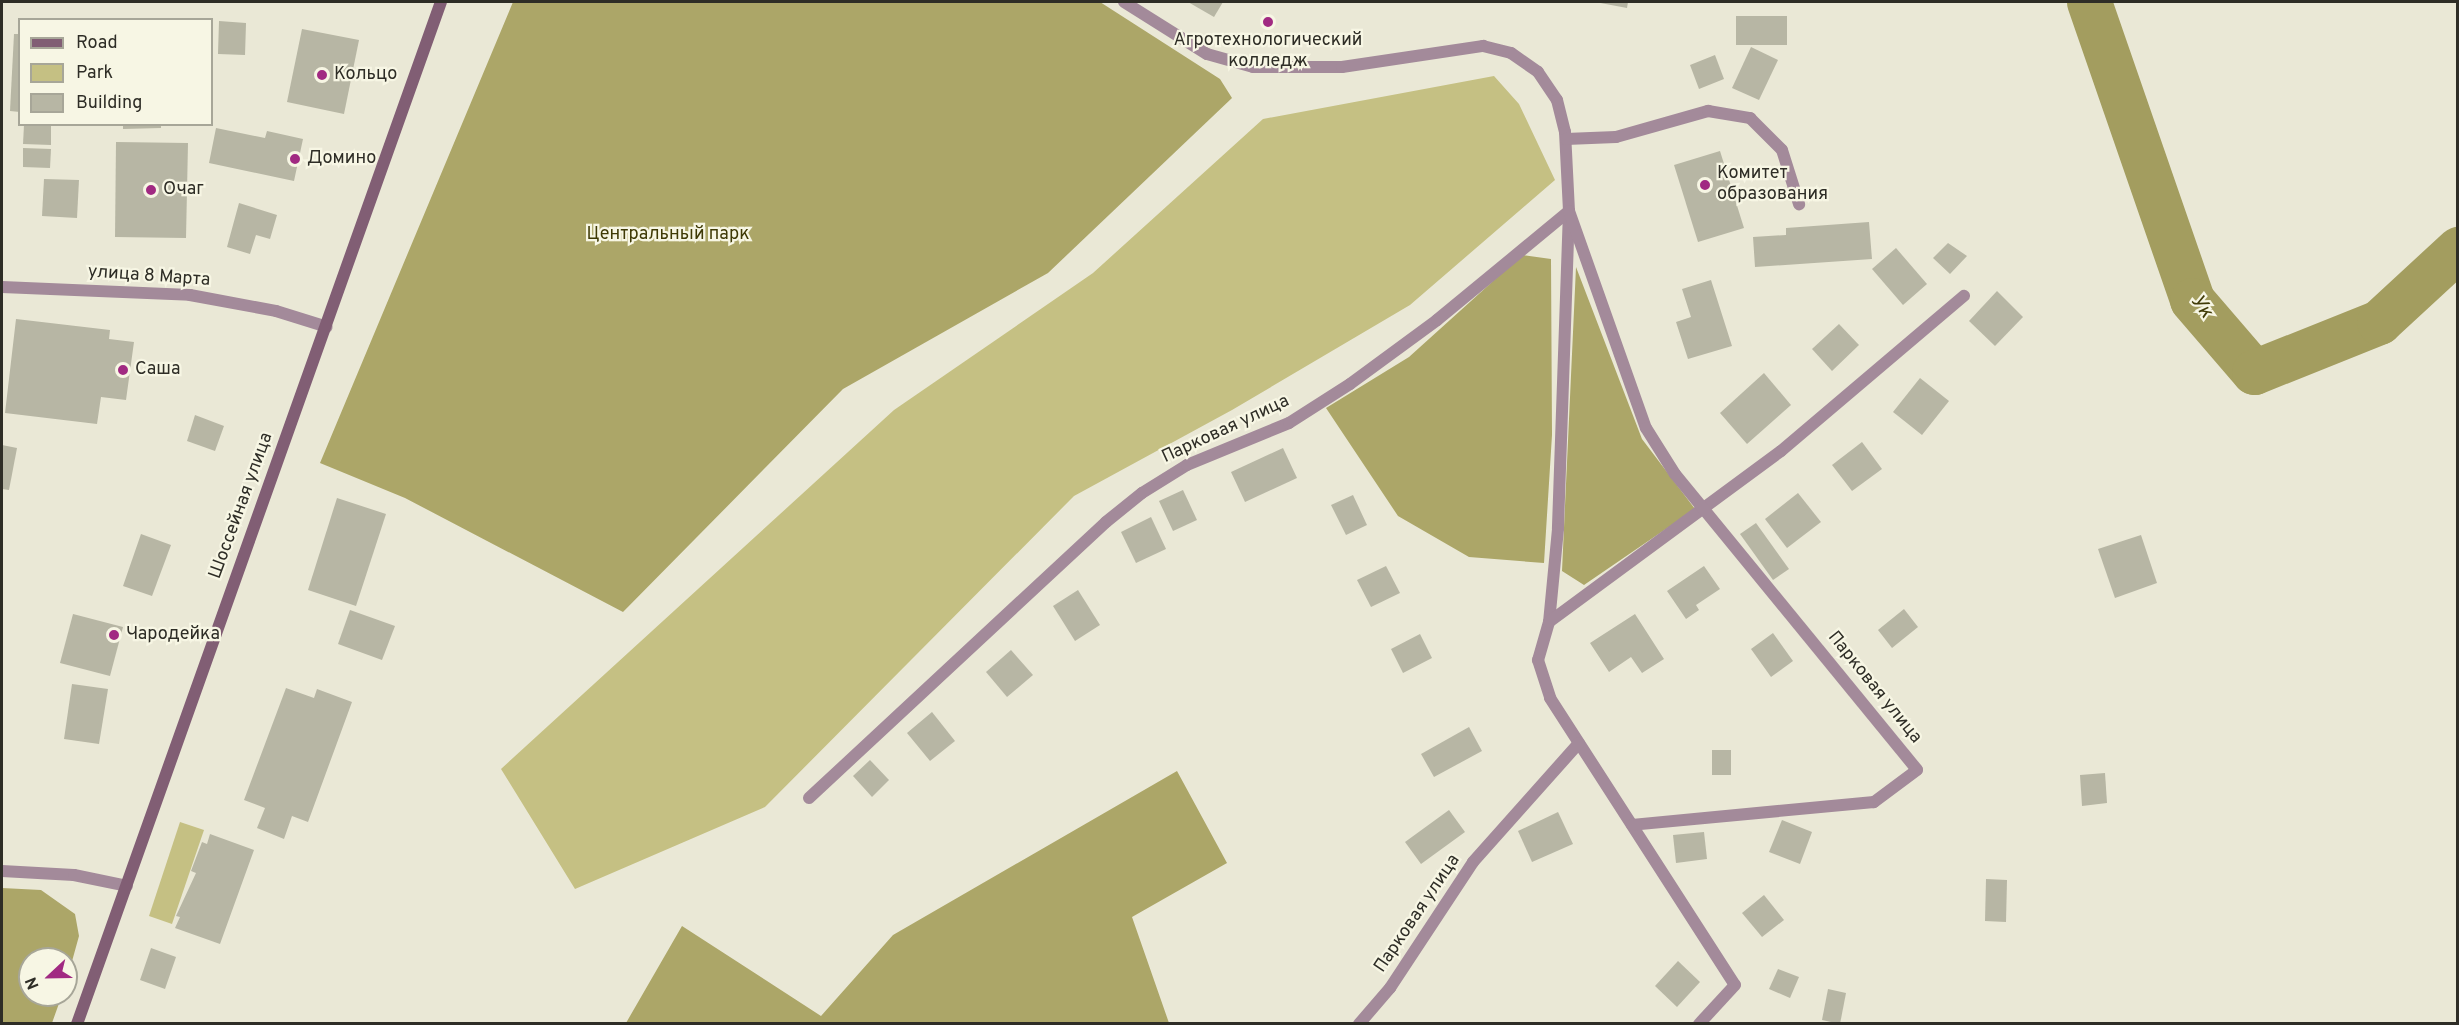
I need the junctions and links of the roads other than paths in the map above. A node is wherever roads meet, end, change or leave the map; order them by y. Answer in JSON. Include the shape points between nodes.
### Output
{"nodes":[{"id":1,"x":441,"y":2,"type":"edge"},
{"id":2,"x":1124,"y":2,"type":"edge"},
{"id":3,"x":1566,"y":139,"type":"junction"},
{"id":4,"x":1799,"y":204,"type":"dead end"},
{"id":5,"x":1569,"y":211,"type":"junction"},
{"id":6,"x":2,"y":287,"type":"edge"},
{"id":7,"x":1964,"y":296,"type":"dead end"},
{"id":8,"x":327,"y":327,"type":"junction"},
{"id":9,"x":1707,"y":509,"type":"junction"},
{"id":10,"x":1548,"y":622,"type":"junction"},
{"id":11,"x":1579,"y":743,"type":"junction"},
{"id":12,"x":809,"y":798,"type":"dead end"},
{"id":13,"x":1632,"y":825,"type":"junction"},
{"id":14,"x":2,"y":871,"type":"edge"},
{"id":15,"x":127,"y":886,"type":"junction"},
{"id":16,"x":77,"y":1023,"type":"edge"},
{"id":17,"x":1359,"y":1023,"type":"edge"},
{"id":18,"x":1699,"y":1023,"type":"edge"}],
"edges":[{"from":1,"to":8,"type":"main road","name":"Шоссейная улица"},
{"from":2,"to":3,"type":"street","name":"Парковая улица","via":[[1207,54],[1253,67],[1342,67],[1483,46],[1511,53],[1538,72],[1557,100]]},
{"from":3,"to":4,"type":"street","via":[[1616,137],[1708,111],[1750,118],[1782,150]]},
{"from":3,"to":5,"type":"street","name":"Парковая улица"},
{"from":5,"to":9,"type":"street","name":"Парковая улица","via":[[1646,428],[1676,474]]},
{"from":5,"to":10,"type":"street","name":"Парковая улица","via":[[1558,529]]},
{"from":5,"to":12,"type":"street","name":"Парковая улица","via":[[1437,320],[1350,384],[1289,423],[1187,465],[1142,493]]},
{"from":6,"to":8,"type":"street","name":"улица 8 Марта","via":[[190,295],[276,311]]},
{"from":7,"to":9,"type":"street"},
{"from":8,"to":15,"type":"main road","name":"Шоссейная улица","via":[[162,777]]},
{"from":9,"to":10,"type":"street"},
{"from":9,"to":13,"type":"street","name":"Парковая улица","via":[[1917,770],[1874,802]]},
{"from":10,"to":11,"type":"street","name":"Парковая улица","via":[[1538,660],[1541,680]]},
{"from":11,"to":13,"type":"street","name":"Парковая улица"},
{"from":11,"to":17,"type":"street","name":"Парковая улица","via":[[1473,862],[1390,988]]},
{"from":13,"to":18,"type":"street","name":"Парковая улица","via":[[1735,985]]},
{"from":14,"to":15,"type":"street","via":[[74,875]]},
{"from":15,"to":16,"type":"main road","name":"Шоссейная улица"}]}
